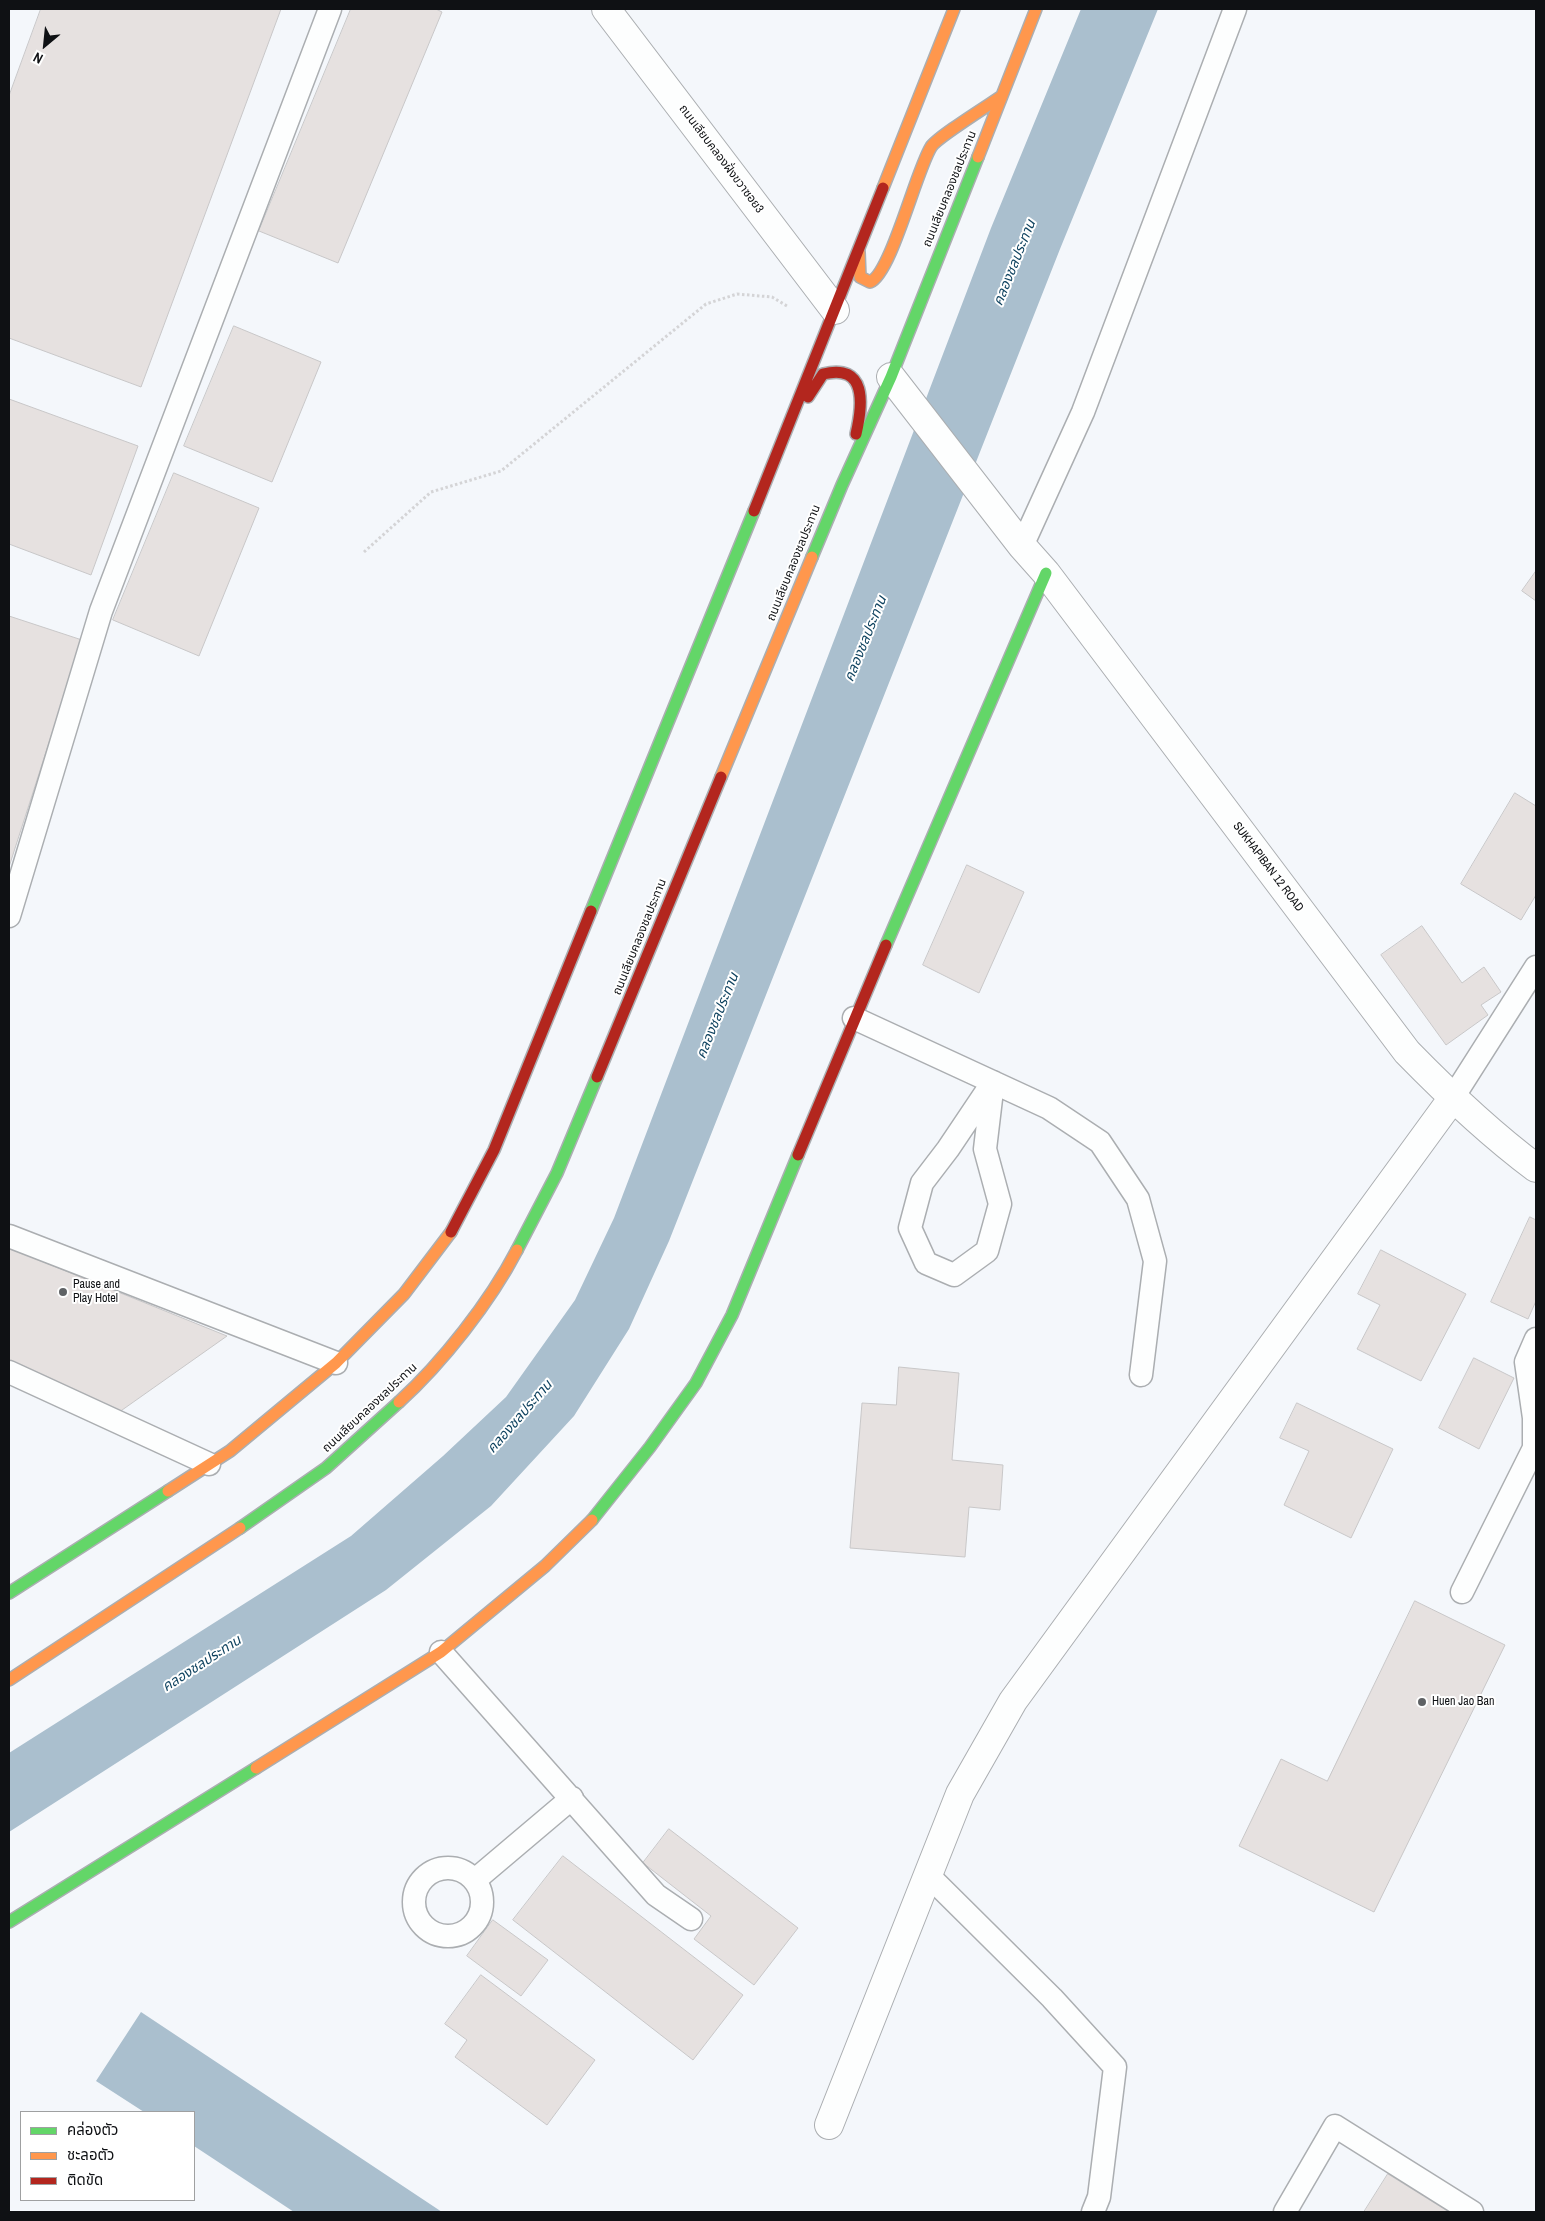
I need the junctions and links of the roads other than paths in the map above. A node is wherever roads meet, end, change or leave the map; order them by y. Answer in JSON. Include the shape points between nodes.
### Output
{"nodes":[{"id":1,"x":330,"y":9,"type":"edge"},
{"id":2,"x":606,"y":9,"type":"edge"},
{"id":3,"x":954,"y":9,"type":"edge"},
{"id":4,"x":1036,"y":9,"type":"edge"},
{"id":5,"x":1235,"y":9,"type":"edge"},
{"id":6,"x":1002,"y":96,"type":"junction"},
{"id":7,"x":859,"y":252,"type":"junction"},
{"id":8,"x":831,"y":320,"type":"junction"},
{"id":9,"x":891,"y":377,"type":"junction"},
{"id":10,"x":779,"y":452,"type":"junction"},
{"id":11,"x":842,"y":485,"type":"junction"},
{"id":12,"x":1022,"y":546,"type":"junction"},
{"id":13,"x":1046,"y":572,"type":"junction"},
{"id":14,"x":9,"y":916,"type":"edge"},
{"id":15,"x":1536,"y":967,"type":"edge"},
{"id":16,"x":854,"y":1018,"type":"junction"},
{"id":17,"x":993,"y":1082,"type":"junction"},
{"id":18,"x":1452,"y":1099,"type":"junction"},
{"id":19,"x":1536,"y":1168,"type":"edge"},
{"id":20,"x":9,"y":1236,"type":"edge"},
{"id":21,"x":1536,"y":1339,"type":"edge"},
{"id":22,"x":336,"y":1363,"type":"junction"},
{"id":23,"x":9,"y":1372,"type":"edge"},
{"id":24,"x":1140,"y":1376,"type":"dead end"},
{"id":25,"x":209,"y":1464,"type":"junction"},
{"id":26,"x":1462,"y":1592,"type":"dead end"},
{"id":27,"x":9,"y":1593,"type":"edge"},
{"id":28,"x":441,"y":1652,"type":"junction"},
{"id":29,"x":9,"y":1680,"type":"edge"},
{"id":30,"x":572,"y":1798,"type":"junction"},
{"id":31,"x":929,"y":1876,"type":"junction"},
{"id":32,"x":475,"y":1880,"type":"dead end"},
{"id":33,"x":691,"y":1919,"type":"dead end"},
{"id":34,"x":9,"y":1922,"type":"edge"},
{"id":35,"x":829,"y":2125,"type":"dead end"},
{"id":36,"x":1093,"y":2212,"type":"edge"},
{"id":37,"x":1285,"y":2212,"type":"edge"},
{"id":38,"x":1472,"y":2212,"type":"edge"}],
"edges":[{"from":1,"to":14,"type":"lane","via":[[101,611]]},
{"from":2,"to":8,"type":"street","name":"ถนนเลียบคลองฝั่งขวาซอย3"},
{"from":3,"to":7,"type":"main road"},
{"from":4,"to":6,"type":"main road","name":"ถนนเลียบคลองชลประทาน"},
{"from":5,"to":12,"type":"lane","via":[[1082,412]]},
{"from":6,"to":7,"type":"main road","via":[[931,146],[887,258],[875,280],[870,282],[860,277]]},
{"from":6,"to":9,"type":"main road","name":"ถนนเลียบคลองชลประทาน"},
{"from":7,"to":8,"type":"main road"},
{"from":8,"to":10,"type":"main road"},
{"from":9,"to":11,"type":"main road","name":"ถนนเลียบคลองชลประทาน"},
{"from":9,"to":12,"type":"street","name":"SUKHAPIBAN 12 ROAD"},
{"from":10,"to":11,"type":"main road","via":[[823,374],[835,370],[846,372],[856,383],[861,416]]},
{"from":10,"to":22,"type":"main road","via":[[494,1150],[451,1231],[404,1294]]},
{"from":11,"to":29,"type":"main road","name":"ถนนเลียบคลองชลประทาน","via":[[557,1173],[512,1260],[474,1317],[419,1384],[326,1468],[209,1550]]},
{"from":12,"to":13,"type":"street","name":"SUKHAPIBAN 12 ROAD"},
{"from":13,"to":16,"type":"main road"},
{"from":13,"to":18,"type":"street","name":"SUKHAPIBAN 12 ROAD","via":[[1407,1052]]},
{"from":15,"to":18,"type":"lane"},
{"from":16,"to":17,"type":"lane"},
{"from":16,"to":28,"type":"main road","via":[[732,1315],[696,1383],[595,1517],[545,1566]]},
{"from":17,"to":17,"type":"lane","via":[[985,1148],[1000,1204],[987,1251],[954,1275],[926,1263],[910,1228],[922,1183]]},
{"from":17,"to":24,"type":"lane","via":[[1049,1108],[1100,1142],[1138,1199],[1156,1261]]},
{"from":18,"to":19,"type":"street","name":"SUKHAPIBAN 12 ROAD","via":[[1500,1142]]},
{"from":18,"to":31,"type":"street","via":[[1013,1701],[960,1794]]},
{"from":20,"to":22,"type":"lane"},
{"from":21,"to":26,"type":"lane","via":[[1526,1362],[1534,1418],[1534,1448]]},
{"from":22,"to":25,"type":"main road","via":[[230,1451]]},
{"from":23,"to":25,"type":"lane"},
{"from":25,"to":27,"type":"main road"},
{"from":28,"to":30,"type":"lane"},
{"from":28,"to":34,"type":"main road"},
{"from":30,"to":32,"type":"lane"},
{"from":30,"to":33,"type":"lane","via":[[656,1895]]},
{"from":31,"to":35,"type":"street"},
{"from":31,"to":36,"type":"lane","via":[[1052,1998],[1115,2066],[1099,2197]]},
{"from":37,"to":38,"type":"lane","via":[[1335,2126]]}]}
